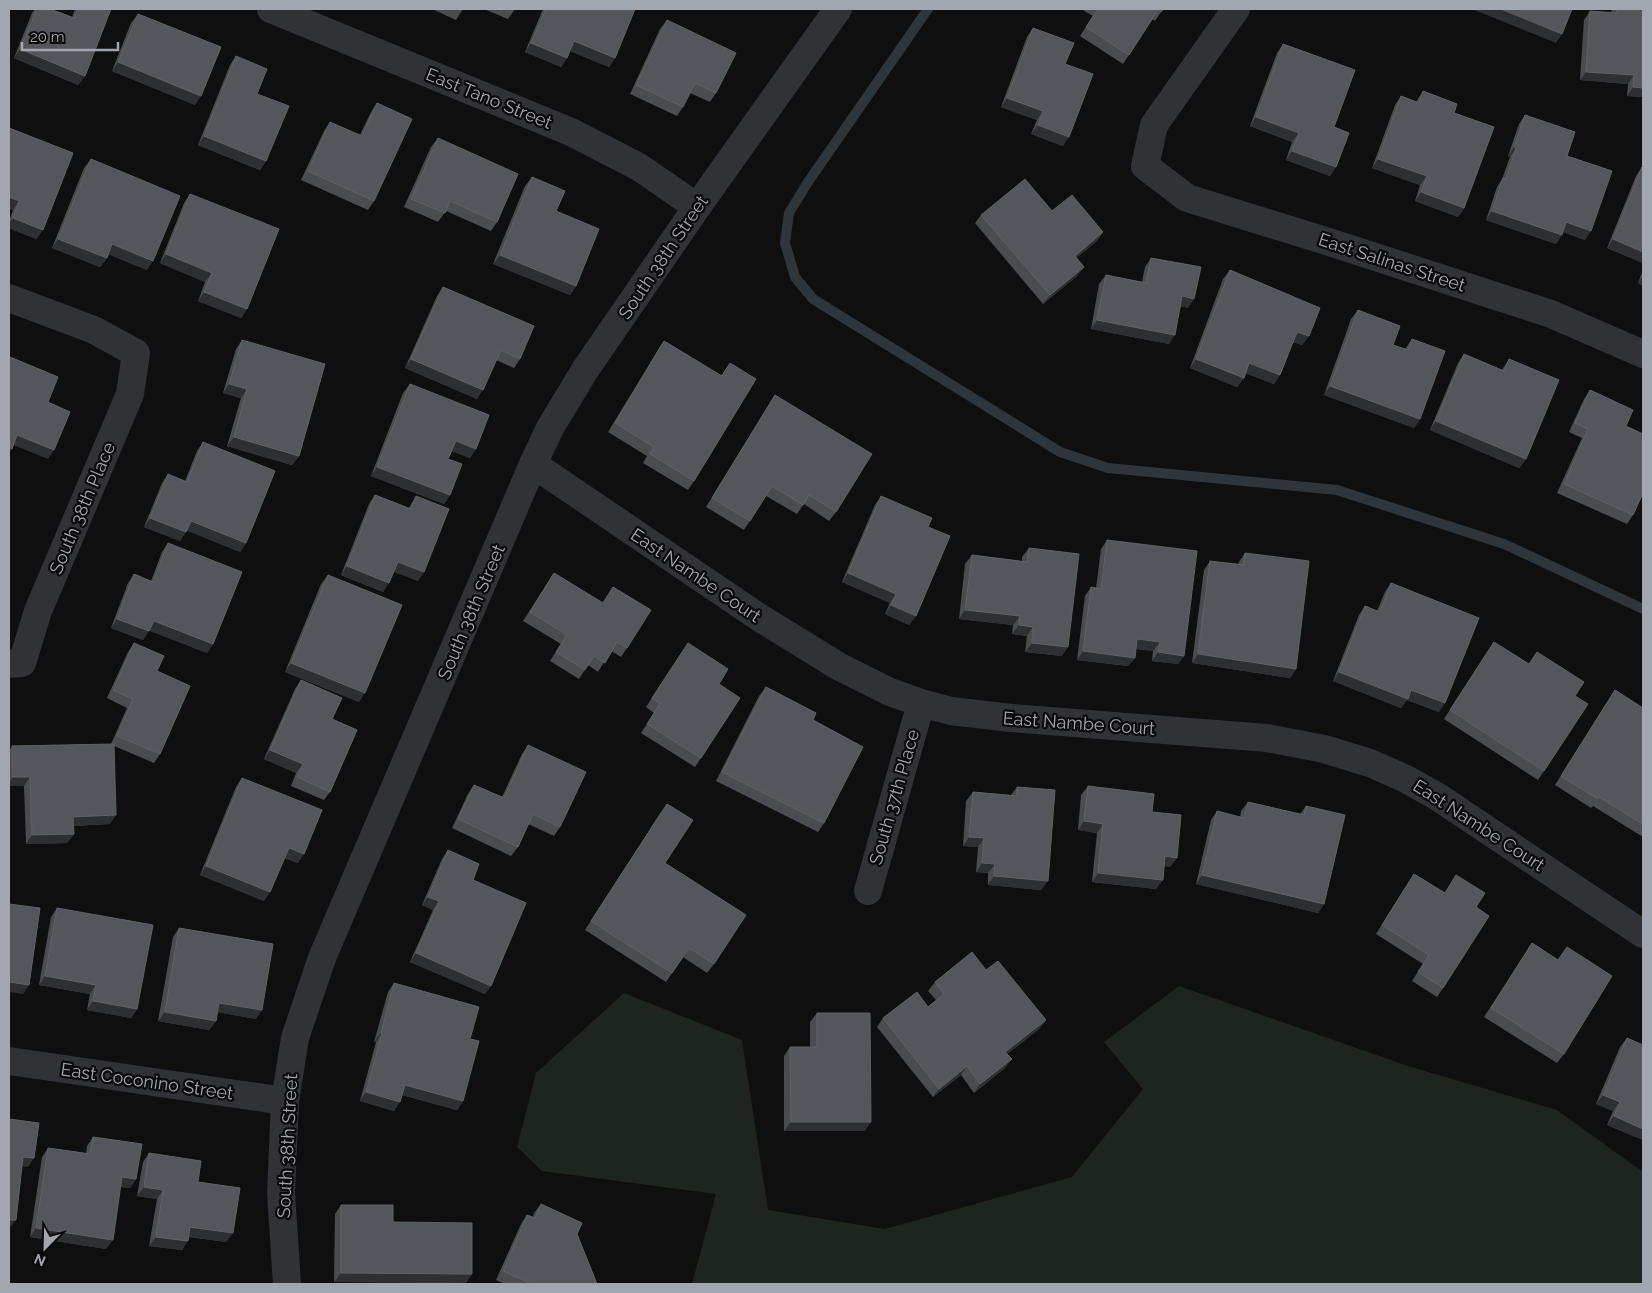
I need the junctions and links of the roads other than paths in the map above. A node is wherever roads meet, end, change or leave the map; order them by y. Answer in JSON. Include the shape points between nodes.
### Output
{"nodes":[{"id":1,"x":271,"y":9,"type":"edge"},
{"id":2,"x":838,"y":9,"type":"edge"},
{"id":3,"x":1236,"y":9,"type":"edge"},
{"id":4,"x":697,"y":207,"type":"junction"},
{"id":5,"x":9,"y":298,"type":"edge"},
{"id":6,"x":1643,"y":354,"type":"edge"},
{"id":7,"x":533,"y":464,"type":"junction"},
{"id":8,"x":16,"y":664,"type":"edge"},
{"id":9,"x":921,"y":703,"type":"junction"},
{"id":10,"x":868,"y":891,"type":"dead end"},
{"id":11,"x":1643,"y":934,"type":"edge"},
{"id":12,"x":9,"y":1061,"type":"edge"},
{"id":13,"x":285,"y":1101,"type":"junction"},
{"id":14,"x":287,"y":1284,"type":"edge"}],
"edges":[{"from":1,"to":4,"type":"street","name":"East Tano Street","via":[[572,132],[639,167]]},
{"from":2,"to":4,"type":"street","name":"South 38th Street"},
{"from":3,"to":6,"type":"street","name":"East Salinas Street","via":[[1154,125],[1145,166],[1187,198],[1551,314]]},
{"from":4,"to":7,"type":"street","name":"South 38th Street","via":[[585,370],[550,428]]},
{"from":5,"to":8,"type":"street","name":"South 38th Place","via":[[94,330],[136,353],[130,394]]},
{"from":7,"to":9,"type":"street","name":"East Nambe Court","via":[[756,616],[838,666],[890,692]]},
{"from":7,"to":13,"type":"street","name":"South 38th Street","via":[[322,958],[295,1038]]},
{"from":9,"to":10,"type":"street","name":"South 37th Place"},
{"from":9,"to":11,"type":"street","name":"East Nambe Court","via":[[996,717],[1267,738],[1324,749],[1370,763],[1438,797]]},
{"from":12,"to":13,"type":"street","name":"East Coconino Street"},
{"from":13,"to":14,"type":"street","name":"South 38th Street","via":[[281,1194]]}]}
